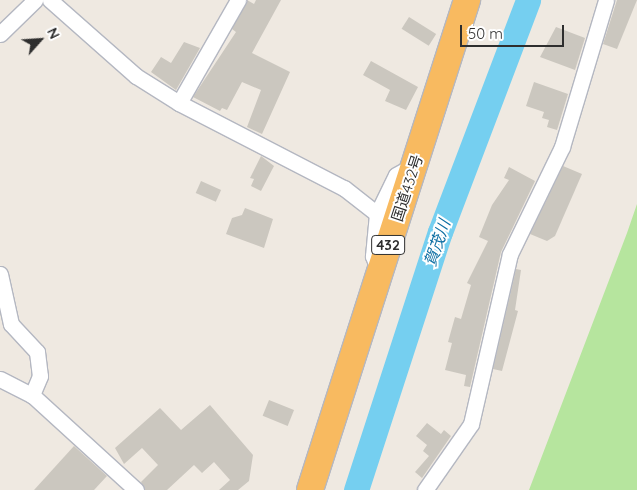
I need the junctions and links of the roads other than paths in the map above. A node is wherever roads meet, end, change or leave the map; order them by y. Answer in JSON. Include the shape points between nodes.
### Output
{"nodes":[{"id":1,"x":35,"y":0,"type":"edge"},
{"id":2,"x":50,"y":0,"type":"edge"},
{"id":3,"x":238,"y":0,"type":"edge"},
{"id":4,"x":467,"y":0,"type":"edge"},
{"id":5,"x":606,"y":0,"type":"edge"},
{"id":6,"x":0,"y":34,"type":"edge"},
{"id":7,"x":179,"y":103,"type":"junction"},
{"id":8,"x":415,"y":164,"type":"junction"},
{"id":9,"x":377,"y":214,"type":"junction"},
{"id":10,"x":379,"y":272,"type":"junction"},
{"id":11,"x":0,"y":274,"type":"edge"},
{"id":12,"x":0,"y":379,"type":"edge"},
{"id":13,"x":32,"y":395,"type":"junction"},
{"id":14,"x":136,"y":490,"type":"edge"},
{"id":15,"x":310,"y":490,"type":"edge"},
{"id":16,"x":425,"y":490,"type":"edge"}],
"edges":[{"from":1,"to":6,"type":"street"},
{"from":2,"to":7,"type":"street","via":[[136,76]]},
{"from":3,"to":7,"type":"street"},
{"from":4,"to":8,"type":"highway","name":"国道432号","number":"432"},
{"from":5,"to":16,"type":"street","via":[[562,147],[510,254],[471,424]]},
{"from":7,"to":9,"type":"street","via":[[344,188]]},
{"from":8,"to":9,"type":"street","via":[[396,175]]},
{"from":8,"to":10,"type":"highway","name":"国道432号","number":"432"},
{"from":9,"to":10,"type":"street","via":[[373,256]]},
{"from":10,"to":15,"type":"highway","name":"国道432号","number":"432"},
{"from":11,"to":13,"type":"street","via":[[11,324],[37,352],[40,376]]},
{"from":12,"to":13,"type":"street"},
{"from":13,"to":14,"type":"street"}]}
